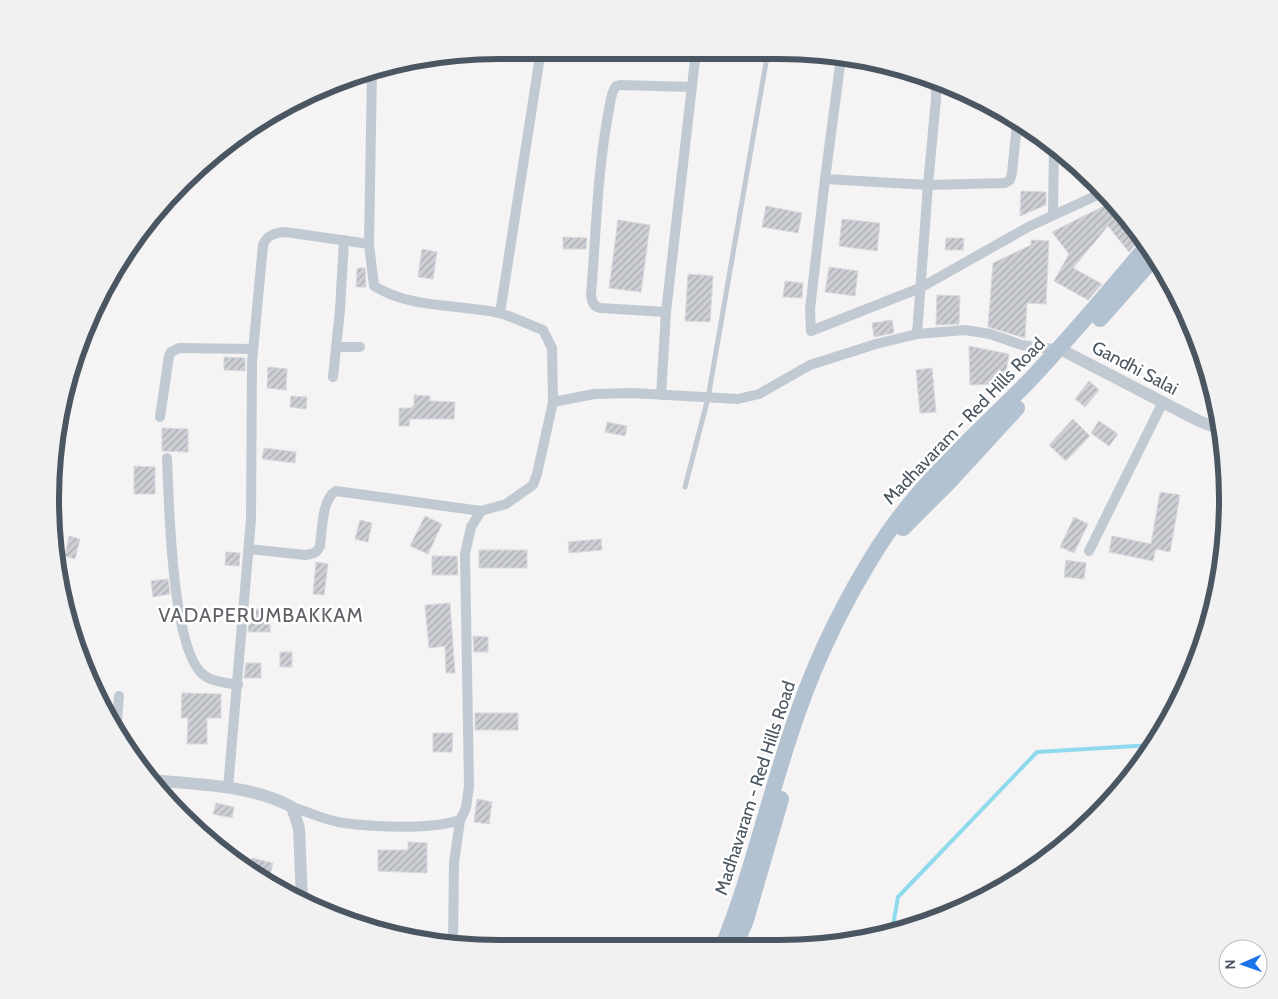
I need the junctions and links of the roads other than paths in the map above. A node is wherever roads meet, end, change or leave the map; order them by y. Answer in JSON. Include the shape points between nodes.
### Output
{"nodes":[{"id":1,"x":541,"y":59,"type":"edge"},
{"id":2,"x":695,"y":59,"type":"edge"},
{"id":3,"x":767,"y":59,"type":"edge"},
{"id":4,"x":841,"y":64,"type":"edge"},
{"id":5,"x":372,"y":78,"type":"edge"},
{"id":6,"x":692,"y":87,"type":"junction"},
{"id":7,"x":936,"y":88,"type":"edge"},
{"id":8,"x":1016,"y":129,"type":"edge"},
{"id":9,"x":1054,"y":156,"type":"edge"},
{"id":10,"x":824,"y":179,"type":"junction"},
{"id":11,"x":928,"y":185,"type":"junction"},
{"id":12,"x":1097,"y":195,"type":"edge"},
{"id":13,"x":1053,"y":214,"type":"junction"},
{"id":14,"x":344,"y":240,"type":"junction"},
{"id":15,"x":369,"y":244,"type":"junction"},
{"id":16,"x":1143,"y":252,"type":"edge"},
{"id":17,"x":1150,"y":263,"type":"edge"},
{"id":18,"x":920,"y":288,"type":"junction"},
{"id":19,"x":666,"y":312,"type":"junction"},
{"id":20,"x":500,"y":313,"type":"junction"},
{"id":21,"x":918,"y":334,"type":"junction"},
{"id":22,"x":336,"y":347,"type":"junction"},
{"id":23,"x":360,"y":347,"type":"dead end"},
{"id":24,"x":253,"y":349,"type":"junction"},
{"id":25,"x":1065,"y":351,"type":"junction"},
{"id":26,"x":333,"y":378,"type":"dead end"},
{"id":27,"x":661,"y":394,"type":"junction"},
{"id":28,"x":708,"y":398,"type":"junction"},
{"id":29,"x":553,"y":402,"type":"junction"},
{"id":30,"x":1163,"y":402,"type":"junction"},
{"id":31,"x":160,"y":417,"type":"dead end"},
{"id":32,"x":1213,"y":426,"type":"edge"},
{"id":33,"x":167,"y":458,"type":"dead end"},
{"id":34,"x":685,"y":487,"type":"dead end"},
{"id":35,"x":481,"y":511,"type":"junction"},
{"id":36,"x":249,"y":549,"type":"junction"},
{"id":37,"x":1089,"y":551,"type":"dead end"},
{"id":38,"x":238,"y":685,"type":"junction"},
{"id":39,"x":118,"y":696,"type":"dead end"},
{"id":40,"x":117,"y":718,"type":"edge"},
{"id":41,"x":161,"y":781,"type":"edge"},
{"id":42,"x":228,"y":788,"type":"junction"},
{"id":43,"x":292,"y":808,"type":"junction"},
{"id":44,"x":460,"y":820,"type":"junction"},
{"id":45,"x":302,"y":893,"type":"edge"},
{"id":46,"x":453,"y":937,"type":"edge"},
{"id":47,"x":725,"y":940,"type":"edge"},
{"id":48,"x":737,"y":940,"type":"edge"}],
"edges":[{"from":1,"to":20,"type":"street"},
{"from":2,"to":6,"type":"street"},
{"from":3,"to":28,"type":"lane"},
{"from":4,"to":10,"type":"street"},
{"from":5,"to":15,"type":"street"},
{"from":6,"to":19,"type":"street"},
{"from":6,"to":19,"type":"street","via":[[616,86],[605,130],[592,303],[600,308]]},
{"from":7,"to":11,"type":"street"},
{"from":8,"to":11,"type":"street","via":[[1010,180],[1005,183]]},
{"from":9,"to":13,"type":"street"},
{"from":10,"to":11,"type":"street"},
{"from":10,"to":18,"type":"street","via":[[810,309],[811,331]]},
{"from":11,"to":18,"type":"street"},
{"from":12,"to":13,"type":"street"},
{"from":13,"to":18,"type":"street"},
{"from":14,"to":15,"type":"street"},
{"from":14,"to":22,"type":"street"},
{"from":14,"to":24,"type":"street","via":[[285,232],[275,233],[265,240]]},
{"from":15,"to":20,"type":"street","via":[[374,286],[386,294]]},
{"from":16,"to":25,"type":"main road","name":"Madhavaram - Red Hills Road"},
{"from":17,"to":25,"type":"main road","name":"Madhavaram - Red Hills Road"},
{"from":18,"to":21,"type":"street"},
{"from":19,"to":27,"type":"street"},
{"from":20,"to":29,"type":"street","via":[[543,330],[552,348]]},
{"from":21,"to":25,"type":"street","via":[[966,330],[1022,345]]},
{"from":21,"to":28,"type":"street","via":[[810,365],[759,394],[738,399]]},
{"from":22,"to":23,"type":"street"},
{"from":22,"to":26,"type":"street"},
{"from":24,"to":31,"type":"street","via":[[174,350],[169,356]]},
{"from":24,"to":36,"type":"street"},
{"from":25,"to":30,"type":"street","name":"Gandhi Salai"},
{"from":25,"to":47,"type":"main road","name":"Madhavaram - Red Hills Road","via":[[939,472],[896,520],[862,576],[837,622],[798,711]]},
{"from":25,"to":48,"type":"main road","name":"Madhavaram - Red Hills Road","via":[[949,482],[904,527],[867,582],[834,644],[804,721]]},
{"from":27,"to":28,"type":"street"},
{"from":27,"to":29,"type":"street","via":[[594,394]]},
{"from":28,"to":34,"type":"lane"},
{"from":29,"to":35,"type":"street","via":[[533,485],[506,504]]},
{"from":30,"to":32,"type":"street","name":"Gandhi Salai"},
{"from":30,"to":37,"type":"street"},
{"from":33,"to":38,"type":"street","via":[[172,562],[186,644],[204,676]]},
{"from":35,"to":36,"type":"street","via":[[336,491],[327,500],[318,551],[305,555]]},
{"from":35,"to":44,"type":"street","via":[[471,527],[465,554],[469,786],[466,808]]},
{"from":36,"to":38,"type":"street"},
{"from":38,"to":42,"type":"street"},
{"from":39,"to":40,"type":"street"},
{"from":41,"to":42,"type":"street"},
{"from":42,"to":43,"type":"street","via":[[277,799]]},
{"from":43,"to":44,"type":"street","via":[[343,823],[410,826],[449,824]]},
{"from":43,"to":45,"type":"street","via":[[299,828]]},
{"from":44,"to":46,"type":"street","via":[[454,863]]}]}
